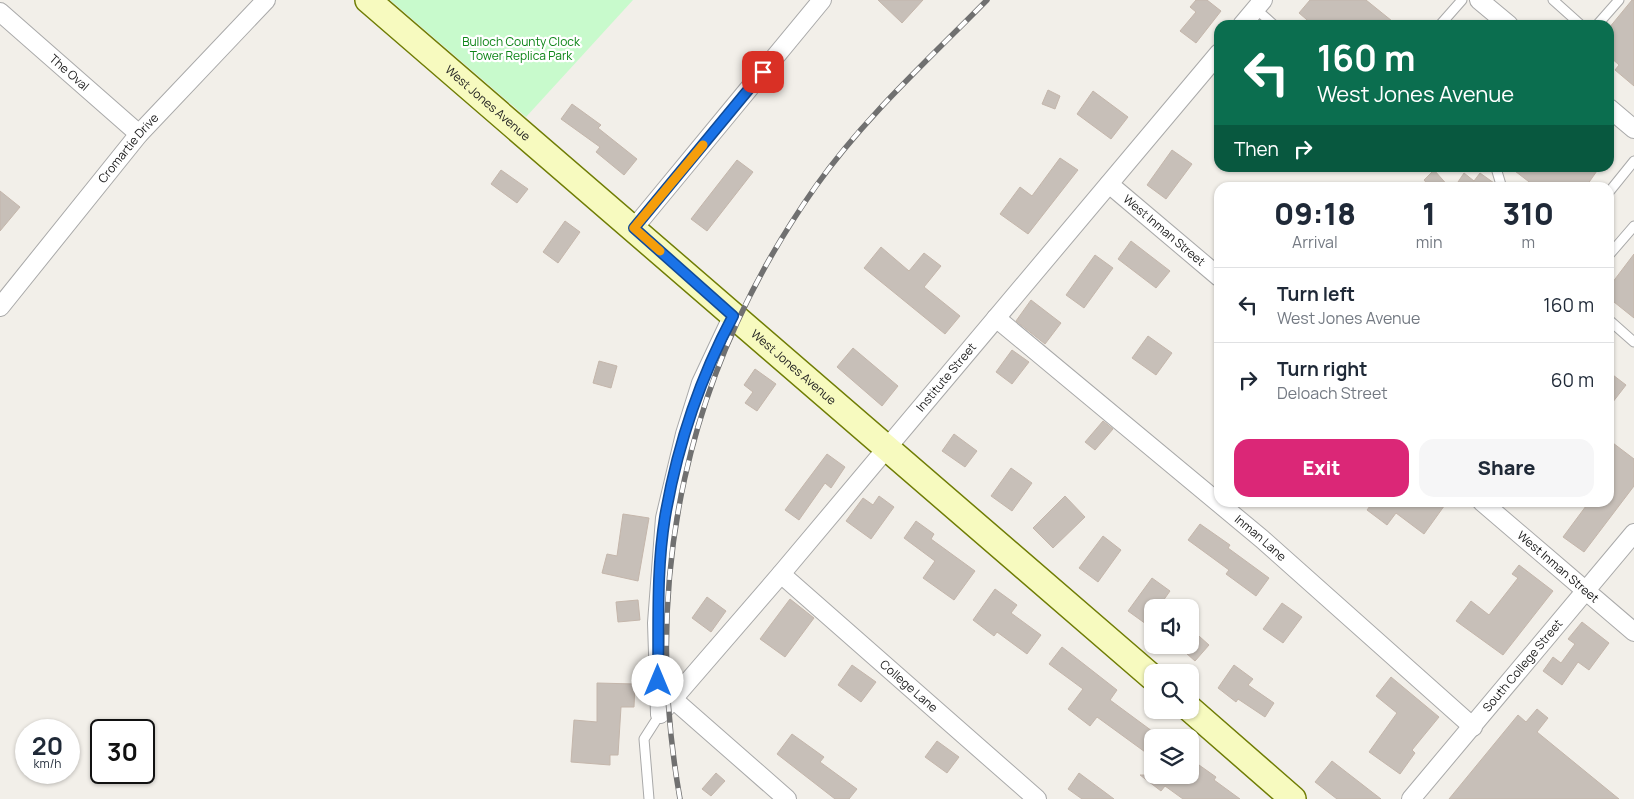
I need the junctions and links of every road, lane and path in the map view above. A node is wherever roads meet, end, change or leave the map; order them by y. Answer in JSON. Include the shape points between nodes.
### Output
{"nodes":[{"id":1,"x":266,"y":0,"type":"edge"},
{"id":2,"x":368,"y":0,"type":"edge"},
{"id":3,"x":822,"y":0,"type":"edge"},
{"id":4,"x":1462,"y":0,"type":"edge"},
{"id":5,"x":1479,"y":0,"type":"edge"},
{"id":6,"x":1553,"y":0,"type":"edge"},
{"id":7,"x":1619,"y":0,"type":"edge"},
{"id":8,"x":1260,"y":5,"type":"edge"},
{"id":9,"x":0,"y":12,"type":"edge"},
{"id":10,"x":1246,"y":20,"type":"edge"},
{"id":11,"x":1270,"y":20,"type":"edge"},
{"id":12,"x":1444,"y":20,"type":"edge"},
{"id":13,"x":1503,"y":20,"type":"edge"},
{"id":14,"x":1575,"y":20,"type":"edge"},
{"id":15,"x":1601,"y":20,"type":"edge"},
{"id":16,"x":1214,"y":59,"type":"edge"},
{"id":17,"x":1614,"y":112,"type":"edge"},
{"id":18,"x":1634,"y":129,"type":"edge"},
{"id":19,"x":139,"y":134,"type":"junction"},
{"id":20,"x":1634,"y":161,"type":"edge"},
{"id":21,"x":1109,"y":184,"type":"junction"},
{"id":22,"x":1614,"y":186,"type":"edge"},
{"id":23,"x":1634,"y":226,"type":"edge"},
{"id":24,"x":634,"y":228,"type":"junction"},
{"id":25,"x":1614,"y":249,"type":"edge"},
{"id":26,"x":1214,"y":273,"type":"edge"},
{"id":27,"x":0,"y":306,"type":"edge"},
{"id":28,"x":733,"y":316,"type":"junction"},
{"id":29,"x":996,"y":318,"type":"junction"},
{"id":30,"x":1614,"y":324,"type":"edge"},
{"id":31,"x":1634,"y":342,"type":"edge"},
{"id":32,"x":888,"y":446,"type":"junction"},
{"id":33,"x":1214,"y":499,"type":"edge"},
{"id":34,"x":1223,"y":507,"type":"edge"},
{"id":35,"x":1488,"y":507,"type":"edge"},
{"id":36,"x":1634,"y":533,"type":"edge"},
{"id":37,"x":781,"y":574,"type":"junction"},
{"id":38,"x":1585,"y":590,"type":"junction"},
{"id":39,"x":1634,"y":632,"type":"edge"},
{"id":40,"x":1144,"y":670,"type":"edge"},
{"id":41,"x":673,"y":699,"type":"junction"},
{"id":42,"x":660,"y":714,"type":"junction"},
{"id":43,"x":1199,"y":717,"type":"edge"},
{"id":44,"x":1473,"y":727,"type":"junction"},
{"id":45,"x":649,"y":799,"type":"edge"},
{"id":46,"x":787,"y":799,"type":"edge"},
{"id":47,"x":1037,"y":799,"type":"edge"},
{"id":48,"x":1293,"y":799,"type":"edge"},
{"id":49,"x":1411,"y":799,"type":"edge"}],
"edges":[{"from":1,"to":19,"type":"street","name":"Cromartie Drive"},
{"from":2,"to":24,"type":"street","name":"West Jones Avenue"},
{"from":3,"to":24,"type":"street"},
{"from":4,"to":12,"type":"lane"},
{"from":5,"to":13,"type":"street"},
{"from":6,"to":14,"type":"lane"},
{"from":7,"to":15,"type":"lane"},
{"from":8,"to":10,"type":"street"},
{"from":8,"to":11,"type":"lane"},
{"from":9,"to":19,"type":"street","name":"The Oval"},
{"from":16,"to":21,"type":"street","name":"Institute Street"},
{"from":17,"to":18,"type":"street"},
{"from":19,"to":27,"type":"street","name":"Cromartie Drive"},
{"from":20,"to":22,"type":"lane"},
{"from":21,"to":26,"type":"street","name":"West Inman Street"},
{"from":21,"to":29,"type":"street","name":"Institute Street"},
{"from":23,"to":25,"type":"lane"},
{"from":24,"to":28,"type":"street","name":"West Jones Avenue"},
{"from":28,"to":32,"type":"street","name":"West Jones Avenue"},
{"from":28,"to":42,"type":"street","via":[[701,382],[665,518],[657,624]]},
{"from":29,"to":32,"type":"street","name":"Institute Street"},
{"from":29,"to":33,"type":"street","name":"Inman Lane"},
{"from":30,"to":31,"type":"lane"},
{"from":32,"to":37,"type":"street","name":"Institute Street"},
{"from":32,"to":40,"type":"street","name":"West Jones Avenue"},
{"from":34,"to":44,"type":"street","name":"Inman Lane"},
{"from":35,"to":38,"type":"street","name":"West Inman Street"},
{"from":36,"to":38,"type":"street","name":"South College Street"},
{"from":37,"to":41,"type":"street","name":"Institute Street"},
{"from":37,"to":47,"type":"street","name":"College Lane"},
{"from":38,"to":39,"type":"street","name":"West Inman Street"},
{"from":38,"to":44,"type":"street","name":"South College Street"},
{"from":41,"to":42,"type":"street","name":"Institute Street"},
{"from":41,"to":46,"type":"street"},
{"from":42,"to":45,"type":"lane","via":[[644,739]]},
{"from":43,"to":48,"type":"street"},
{"from":44,"to":49,"type":"street","name":"South College Street"}]}
